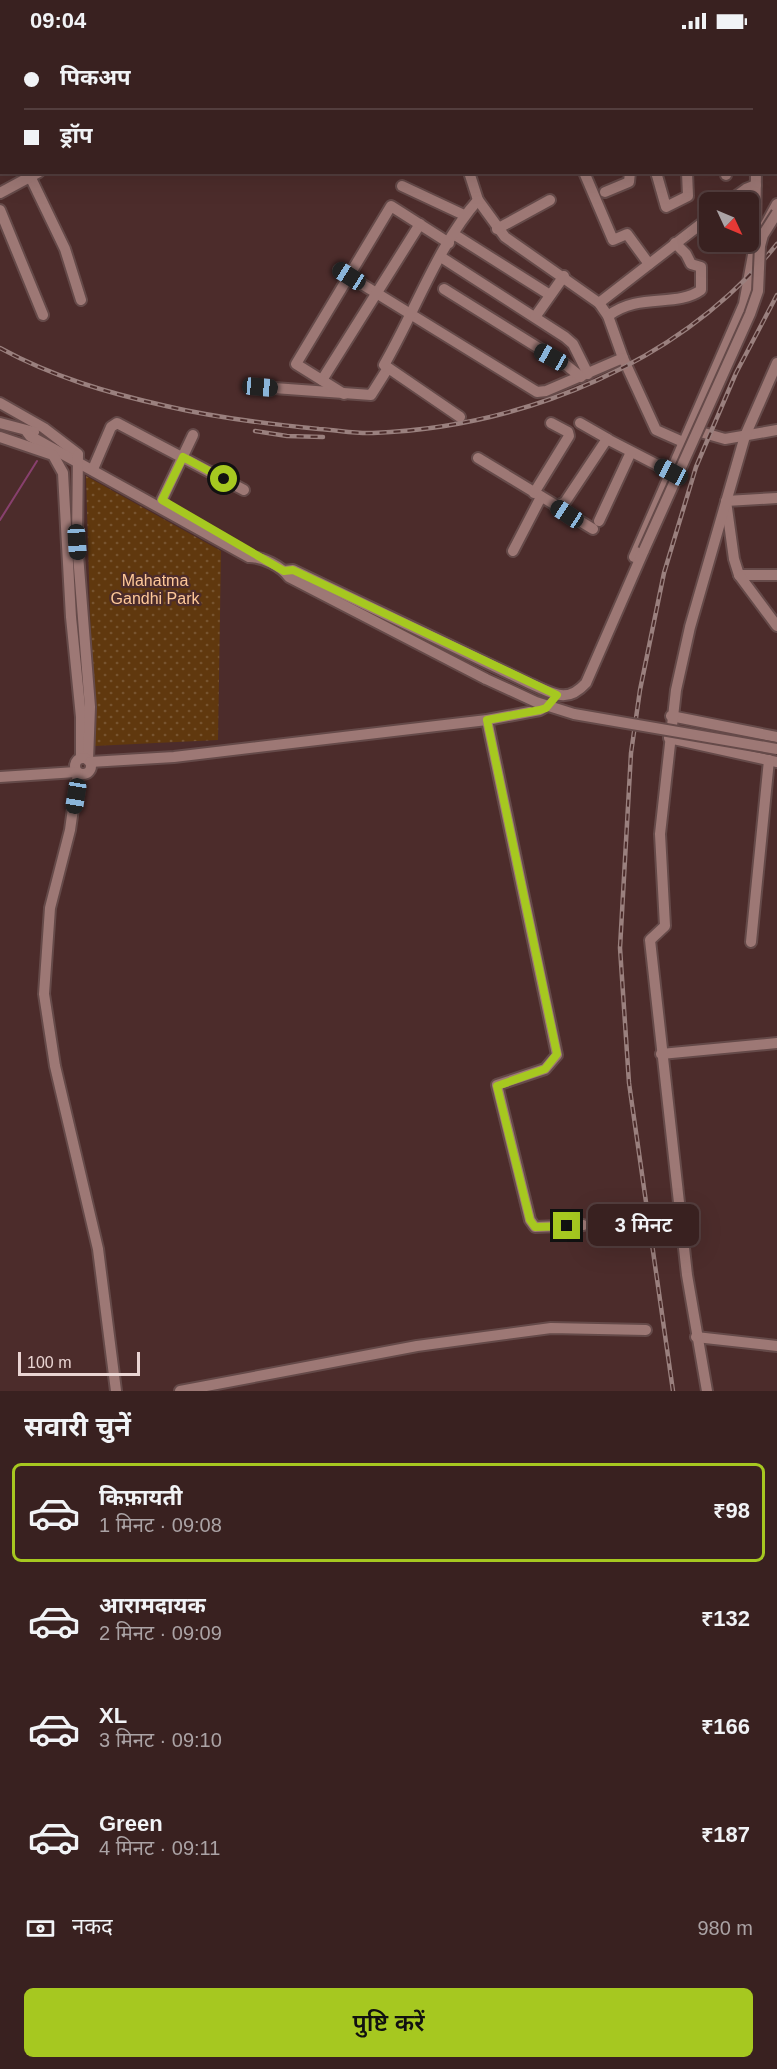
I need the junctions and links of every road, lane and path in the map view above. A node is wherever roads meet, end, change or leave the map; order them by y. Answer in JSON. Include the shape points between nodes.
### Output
{"nodes":[{"id":1,"x":32,"y":174,"type":"edge"},
{"id":2,"x":470,"y":174,"type":"edge"},
{"id":3,"x":585,"y":174,"type":"edge"},
{"id":4,"x":630,"y":174,"type":"edge"},
{"id":5,"x":657,"y":174,"type":"edge"},
{"id":6,"x":687,"y":174,"type":"edge"},
{"id":7,"x":756,"y":174,"type":"edge"},
{"id":8,"x":756,"y":185,"type":"junction"},
{"id":9,"x":402,"y":186,"type":"dead end"},
{"id":10,"x":604,"y":192,"type":"dead end"},
{"id":11,"x":742,"y":192,"type":"edge"},
{"id":12,"x":756,"y":192,"type":"edge"},
{"id":13,"x":0,"y":194,"type":"edge"},
{"id":14,"x":478,"y":200,"type":"junction"},
{"id":15,"x":550,"y":200,"type":"dead end"},
{"id":16,"x":777,"y":204,"type":"edge"},
{"id":17,"x":0,"y":210,"type":"edge"},
{"id":18,"x":777,"y":213,"type":"edge"},
{"id":19,"x":464,"y":215,"type":"junction"},
{"id":20,"x":420,"y":224,"type":"junction"},
{"id":21,"x":699,"y":224,"type":"edge"},
{"id":22,"x":497,"y":229,"type":"junction"},
{"id":23,"x":759,"y":235,"type":"edge"},
{"id":24,"x":452,"y":239,"type":"junction"},
{"id":25,"x":675,"y":243,"type":"junction"},
{"id":26,"x":754,"y":252,"type":"edge"},
{"id":27,"x":441,"y":257,"type":"junction"},
{"id":28,"x":649,"y":264,"type":"junction"},
{"id":29,"x":339,"y":270,"type":"dead end"},
{"id":30,"x":349,"y":276,"type":"junction"},
{"id":31,"x":564,"y":276,"type":"junction"},
{"id":32,"x":444,"y":289,"type":"dead end"},
{"id":33,"x":378,"y":294,"type":"junction"},
{"id":34,"x":550,"y":295,"type":"junction"},
{"id":35,"x":81,"y":300,"type":"dead end"},
{"id":36,"x":599,"y":303,"type":"junction"},
{"id":37,"x":43,"y":315,"type":"dead end"},
{"id":38,"x":411,"y":315,"type":"junction"},
{"id":39,"x":608,"y":316,"type":"junction"},
{"id":40,"x":535,"y":318,"type":"junction"},
{"id":41,"x":623,"y":358,"type":"junction"},
{"id":42,"x":777,"y":363,"type":"edge"},
{"id":43,"x":388,"y":368,"type":"junction"},
{"id":44,"x":584,"y":376,"type":"junction"},
{"id":45,"x":322,"y":380,"type":"junction"},
{"id":46,"x":260,"y":387,"type":"dead end"},
{"id":47,"x":344,"y":394,"type":"junction"},
{"id":48,"x":0,"y":403,"type":"edge"},
{"id":49,"x":460,"y":417,"type":"dead end"},
{"id":50,"x":0,"y":423,"type":"edge"},
{"id":51,"x":551,"y":423,"type":"dead end"},
{"id":52,"x":580,"y":423,"type":"dead end"},
{"id":53,"x":689,"y":429,"type":"junction"},
{"id":54,"x":777,"y":429,"type":"edge"},
{"id":55,"x":193,"y":435,"type":"dead end"},
{"id":56,"x":745,"y":436,"type":"junction"},
{"id":57,"x":0,"y":437,"type":"edge"},
{"id":58,"x":608,"y":439,"type":"junction"},
{"id":59,"x":683,"y":442,"type":"junction"},
{"id":60,"x":51,"y":448,"type":"junction"},
{"id":61,"x":631,"y":452,"type":"junction"},
{"id":62,"x":77,"y":457,"type":"junction"},
{"id":63,"x":183,"y":457,"type":"junction"},
{"id":64,"x":478,"y":458,"type":"dead end"},
{"id":65,"x":94,"y":466,"type":"junction"},
{"id":66,"x":671,"y":472,"type":"junction"},
{"id":67,"x":244,"y":490,"type":"dead end"},
{"id":68,"x":538,"y":495,"type":"junction"},
{"id":69,"x":777,"y":498,"type":"edge"},
{"id":70,"x":162,"y":500,"type":"junction"},
{"id":71,"x":726,"y":501,"type":"junction"},
{"id":72,"x":554,"y":505,"type":"junction"},
{"id":73,"x":513,"y":551,"type":"dead end"},
{"id":74,"x":257,"y":557,"type":"junction"},
{"id":75,"x":284,"y":571,"type":"junction"},
{"id":76,"x":739,"y":575,"type":"junction"},
{"id":77,"x":777,"y":575,"type":"edge"},
{"id":78,"x":624,"y":592,"type":"junction"},
{"id":79,"x":777,"y":626,"type":"edge"},
{"id":80,"x":81,"y":664,"type":"junction"},
{"id":81,"x":557,"y":695,"type":"junction"},
{"id":82,"x":671,"y":716,"type":"junction"},
{"id":83,"x":487,"y":720,"type":"junction"},
{"id":84,"x":777,"y":737,"type":"edge"},
{"id":85,"x":669,"y":738,"type":"junction"},
{"id":86,"x":777,"y":749,"type":"edge"},
{"id":87,"x":773,"y":761,"type":"edge"},
{"id":88,"x":83,"y":767,"type":"junction"},
{"id":89,"x":0,"y":777,"type":"edge"},
{"id":90,"x":751,"y":942,"type":"dead end"},
{"id":91,"x":777,"y":1043,"type":"edge"},
{"id":92,"x":661,"y":1054,"type":"junction"},
{"id":93,"x":583,"y":1225,"type":"dead end"},
{"id":94,"x":646,"y":1330,"type":"dead end"},
{"id":95,"x":696,"y":1336,"type":"junction"},
{"id":96,"x":777,"y":1346,"type":"edge"},
{"id":97,"x":116,"y":1391,"type":"edge"},
{"id":98,"x":180,"y":1391,"type":"edge"},
{"id":99,"x":707,"y":1391,"type":"edge"}],
"edges":[{"from":1,"to":13,"type":"street"},
{"from":1,"to":35,"type":"street","via":[[65,249]]},
{"from":2,"to":14,"type":"street"},
{"from":3,"to":28,"type":"street","via":[[613,240],[628,235]]},
{"from":4,"to":10,"type":"street","via":[[629,183]]},
{"from":5,"to":6,"type":"street","via":[[666,207],[688,196]]},
{"from":7,"to":8,"type":"street"},
{"from":8,"to":11,"type":"street"},
{"from":8,"to":12,"type":"street"},
{"from":9,"to":19,"type":"street"},
{"from":14,"to":19,"type":"street"},
{"from":14,"to":22,"type":"street"},
{"from":15,"to":22,"type":"street"},
{"from":16,"to":23,"type":"street"},
{"from":17,"to":37,"type":"street"},
{"from":18,"to":78,"type":"street","bridge":true,"via":[[760,246],[755,301]]},
{"from":19,"to":24,"type":"street"},
{"from":20,"to":24,"type":"street"},
{"from":20,"to":30,"type":"street","via":[[391,206]]},
{"from":20,"to":33,"type":"street"},
{"from":21,"to":25,"type":"street"},
{"from":22,"to":31,"type":"street"},
{"from":24,"to":27,"type":"street"},
{"from":24,"to":34,"type":"street"},
{"from":25,"to":28,"type":"street"},
{"from":25,"to":39,"type":"street","via":[[691,264],[701,267],[701,290],[682,297],[631,303]]},
{"from":26,"to":53,"type":"street","via":[[744,304]]},
{"from":27,"to":38,"type":"street"},
{"from":27,"to":40,"type":"street"},
{"from":28,"to":36,"type":"street"},
{"from":29,"to":30,"type":"street"},
{"from":30,"to":33,"type":"street"},
{"from":30,"to":45,"type":"street","via":[[296,364]]},
{"from":31,"to":34,"type":"street"},
{"from":31,"to":36,"type":"street"},
{"from":32,"to":44,"type":"street"},
{"from":33,"to":38,"type":"street"},
{"from":33,"to":45,"type":"street"},
{"from":34,"to":40,"type":"street"},
{"from":36,"to":39,"type":"street"},
{"from":38,"to":43,"type":"street","via":[[384,365]]},
{"from":38,"to":44,"type":"street","via":[[537,392]]},
{"from":39,"to":41,"type":"street"},
{"from":40,"to":44,"type":"street","via":[[573,344]]},
{"from":41,"to":44,"type":"street"},
{"from":41,"to":59,"type":"street","via":[[656,430]]},
{"from":42,"to":56,"type":"street"},
{"from":43,"to":47,"type":"street","via":[[371,395]]},
{"from":43,"to":49,"type":"street"},
{"from":45,"to":47,"type":"street"},
{"from":46,"to":47,"type":"street"},
{"from":48,"to":62,"type":"street","via":[[44,428]]},
{"from":50,"to":60,"type":"street","via":[[33,431]]},
{"from":51,"to":68,"type":"street","via":[[569,436]]},
{"from":52,"to":58,"type":"street"},
{"from":53,"to":56,"type":"street","via":[[725,439]]},
{"from":53,"to":59,"type":"street"},
{"from":54,"to":56,"type":"street"},
{"from":55,"to":63,"type":"street"},
{"from":56,"to":71,"type":"street"},
{"from":57,"to":60,"type":"street"},
{"from":58,"to":61,"type":"street"},
{"from":58,"to":72,"type":"street","via":[[562,505]]},
{"from":59,"to":66,"type":"street"},
{"from":60,"to":62,"type":"street"},
{"from":60,"to":80,"type":"street","via":[[63,472]]},
{"from":61,"to":66,"type":"street"},
{"from":61,"to":72,"type":"street","via":[[596,525]]},
{"from":62,"to":65,"type":"street"},
{"from":62,"to":80,"type":"street"},
{"from":63,"to":65,"type":"street","via":[[117,423],[111,427]]},
{"from":63,"to":67,"type":"street"},
{"from":63,"to":70,"type":"street"},
{"from":64,"to":68,"type":"street"},
{"from":65,"to":70,"type":"street"},
{"from":65,"to":74,"type":"street","via":[[249,557]]},
{"from":66,"to":78,"type":"street","via":[[637,547]]},
{"from":68,"to":72,"type":"street"},
{"from":68,"to":73,"type":"street"},
{"from":69,"to":71,"type":"street"},
{"from":70,"to":74,"type":"street"},
{"from":71,"to":76,"type":"street"},
{"from":71,"to":82,"type":"street","via":[[690,627]]},
{"from":74,"to":75,"type":"street"},
{"from":75,"to":81,"type":"street","via":[[293,570]]},
{"from":75,"to":86,"type":"street","bridge":true,"via":[[297,582],[536,702],[573,714]]},
{"from":76,"to":77,"type":"street"},
{"from":76,"to":79,"type":"street"},
{"from":78,"to":81,"type":"street","via":[[586,683],[577,693]]},
{"from":80,"to":88,"type":"street","via":[[91,731]]},
{"from":81,"to":83,"type":"street","via":[[546,708]]},
{"from":82,"to":84,"type":"street"},
{"from":82,"to":85,"type":"street"},
{"from":83,"to":88,"type":"street","via":[[104,760]]},
{"from":83,"to":93,"type":"street","via":[[557,1054],[545,1069],[497,1086],[530,1220],[535,1227]]},
{"from":85,"to":87,"type":"street"},
{"from":85,"to":92,"type":"street","via":[[660,834],[665,926],[650,940]]},
{"from":87,"to":90,"type":"street"},
{"from":88,"to":89,"type":"street"},
{"from":88,"to":97,"type":"street","via":[[50,908],[44,994],[55,1066],[98,1249]]},
{"from":91,"to":92,"type":"street"},
{"from":92,"to":95,"type":"street"},
{"from":94,"to":98,"type":"street","via":[[551,1328],[417,1346]]},
{"from":95,"to":96,"type":"street"},
{"from":95,"to":99,"type":"street"}]}
